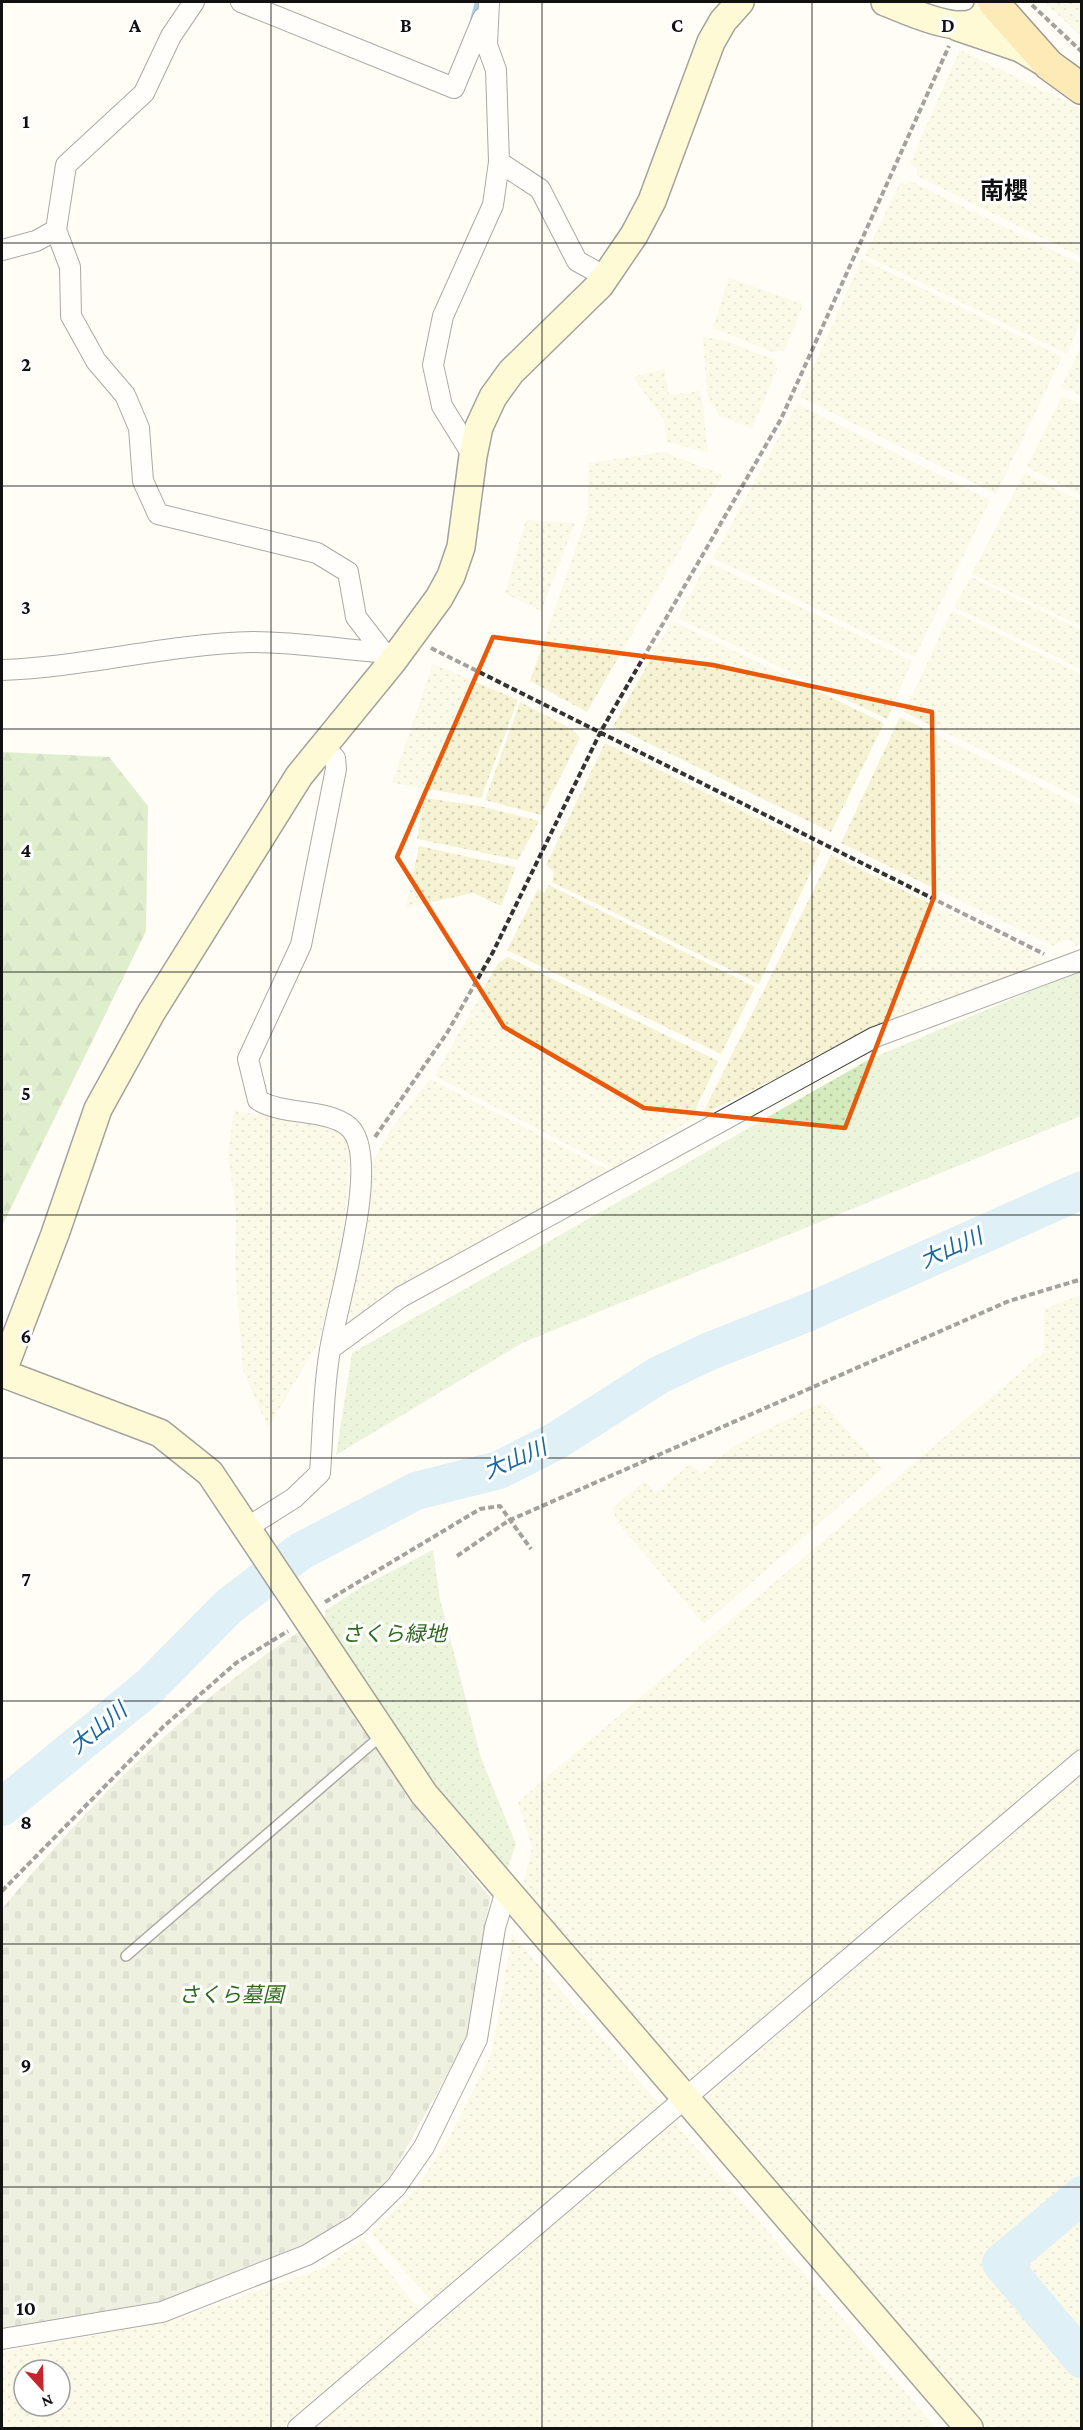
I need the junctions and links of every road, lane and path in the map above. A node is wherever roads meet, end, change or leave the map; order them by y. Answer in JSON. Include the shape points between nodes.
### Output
{"nodes":[{"id":1,"x":195,"y":2,"type":"edge"},
{"id":2,"x":241,"y":2,"type":"edge"},
{"id":3,"x":740,"y":2,"type":"edge"},
{"id":4,"x":885,"y":2,"type":"edge"},
{"id":5,"x":991,"y":2,"type":"edge"},
{"id":6,"x":1029,"y":2,"type":"edge"},
{"id":7,"x":488,"y":5,"type":"edge"},
{"id":8,"x":958,"y":27,"type":"junction"},
{"id":9,"x":1082,"y":52,"type":"edge"},
{"id":10,"x":1049,"y":65,"type":"junction"},
{"id":11,"x":1082,"y":89,"type":"edge"},
{"id":12,"x":499,"y":162,"type":"junction"},
{"id":13,"x":56,"y":230,"type":"junction"},
{"id":14,"x":2,"y":250,"type":"edge"},
{"id":15,"x":606,"y":277,"type":"junction"},
{"id":16,"x":473,"y":456,"type":"junction"},
{"id":17,"x":398,"y":648,"type":"junction"},
{"id":18,"x":2,"y":670,"type":"edge"},
{"id":19,"x":601,"y":731,"type":"junction"},
{"id":20,"x":322,"y":747,"type":"junction"},
{"id":21,"x":1074,"y":963,"type":"edge"},
{"id":22,"x":362,"y":1156,"type":"junction"},
{"id":23,"x":1082,"y":1279,"type":"edge"},
{"id":24,"x":330,"y":1349,"type":"junction"},
{"id":25,"x":2,"y":1373,"type":"edge"},
{"id":26,"x":511,"y":1520,"type":"junction"},
{"id":27,"x":249,"y":1529,"type":"junction"},
{"id":28,"x":531,"y":1549,"type":"dead end"},
{"id":29,"x":457,"y":1556,"type":"dead end"},
{"id":30,"x":302,"y":1609,"type":"junction"},
{"id":31,"x":384,"y":1733,"type":"junction"},
{"id":32,"x":1082,"y":1760,"type":"edge"},
{"id":33,"x":506,"y":1890,"type":"junction"},
{"id":34,"x":2,"y":1891,"type":"edge"},
{"id":35,"x":126,"y":1956,"type":"dead end"},
{"id":36,"x":685,"y":2098,"type":"junction"},
{"id":37,"x":2,"y":2339,"type":"edge"},
{"id":38,"x":298,"y":2428,"type":"edge"},
{"id":39,"x":969,"y":2428,"type":"edge"}],
"edges":[{"from":1,"to":13,"type":"street","via":[[171,36],[144,93],[66,165]]},
{"from":2,"to":7,"type":"street","via":[[454,88]]},
{"from":3,"to":15,"type":"street","via":[[711,42],[652,201]]},
{"from":4,"to":8,"type":"street"},
{"from":5,"to":8,"type":"street","via":[[974,23]]},
{"from":5,"to":10,"type":"main road"},
{"from":6,"to":9,"type":"path"},
{"from":7,"to":12,"type":"street","via":[[487,45],[496,70]]},
{"from":8,"to":10,"type":"street","via":[[1020,48]]},
{"from":8,"to":19,"type":"path","via":[[781,419]]},
{"from":10,"to":11,"type":"main road"},
{"from":12,"to":15,"type":"street","via":[[540,189],[577,261]]},
{"from":12,"to":16,"type":"street","via":[[493,205],[443,316],[433,365],[442,406]]},
{"from":13,"to":14,"type":"street","via":[[36,241]]},
{"from":13,"to":17,"type":"street","via":[[70,267],[71,316],[96,360],[128,403],[139,428],[143,481],[158,514],[317,553],[348,572],[356,617]]},
{"from":15,"to":16,"type":"street","via":[[511,372],[479,427]]},
{"from":16,"to":17,"type":"street","via":[[461,547],[447,583]]},
{"from":17,"to":18,"type":"street","via":[[253,642]]},
{"from":17,"to":19,"type":"path"},
{"from":17,"to":20,"type":"street"},
{"from":19,"to":21,"type":"path"},
{"from":19,"to":22,"type":"path","via":[[494,952],[447,1033]]},
{"from":20,"to":22,"type":"street","via":[[335,758],[336,769],[301,945],[248,1059],[258,1100],[268,1107],[335,1119],[350,1128]]},
{"from":20,"to":25,"type":"street","via":[[298,776],[226,890],[98,1109]]},
{"from":21,"to":24,"type":"street","via":[[874,1037],[401,1297]]},
{"from":22,"to":24,"type":"street","via":[[354,1245]]},
{"from":23,"to":26,"type":"path","via":[[1009,1301]]},
{"from":24,"to":27,"type":"street","via":[[320,1473],[294,1498]]},
{"from":25,"to":27,"type":"street","via":[[160,1432],[210,1473]]},
{"from":26,"to":28,"type":"path"},
{"from":26,"to":29,"type":"path"},
{"from":26,"to":30,"type":"path","via":[[500,1506],[480,1509]]},
{"from":27,"to":30,"type":"street"},
{"from":30,"to":31,"type":"street"},
{"from":30,"to":34,"type":"path","via":[[288,1631],[236,1663],[162,1727]]},
{"from":31,"to":33,"type":"street","via":[[424,1794]]},
{"from":31,"to":35,"type":"lane"},
{"from":32,"to":36,"type":"street"},
{"from":33,"to":36,"type":"street"},
{"from":33,"to":37,"type":"street","via":[[495,1928],[477,2039],[424,2146],[396,2187],[357,2225],[307,2254],[162,2312]]},
{"from":36,"to":38,"type":"street"},
{"from":36,"to":39,"type":"street"}]}
